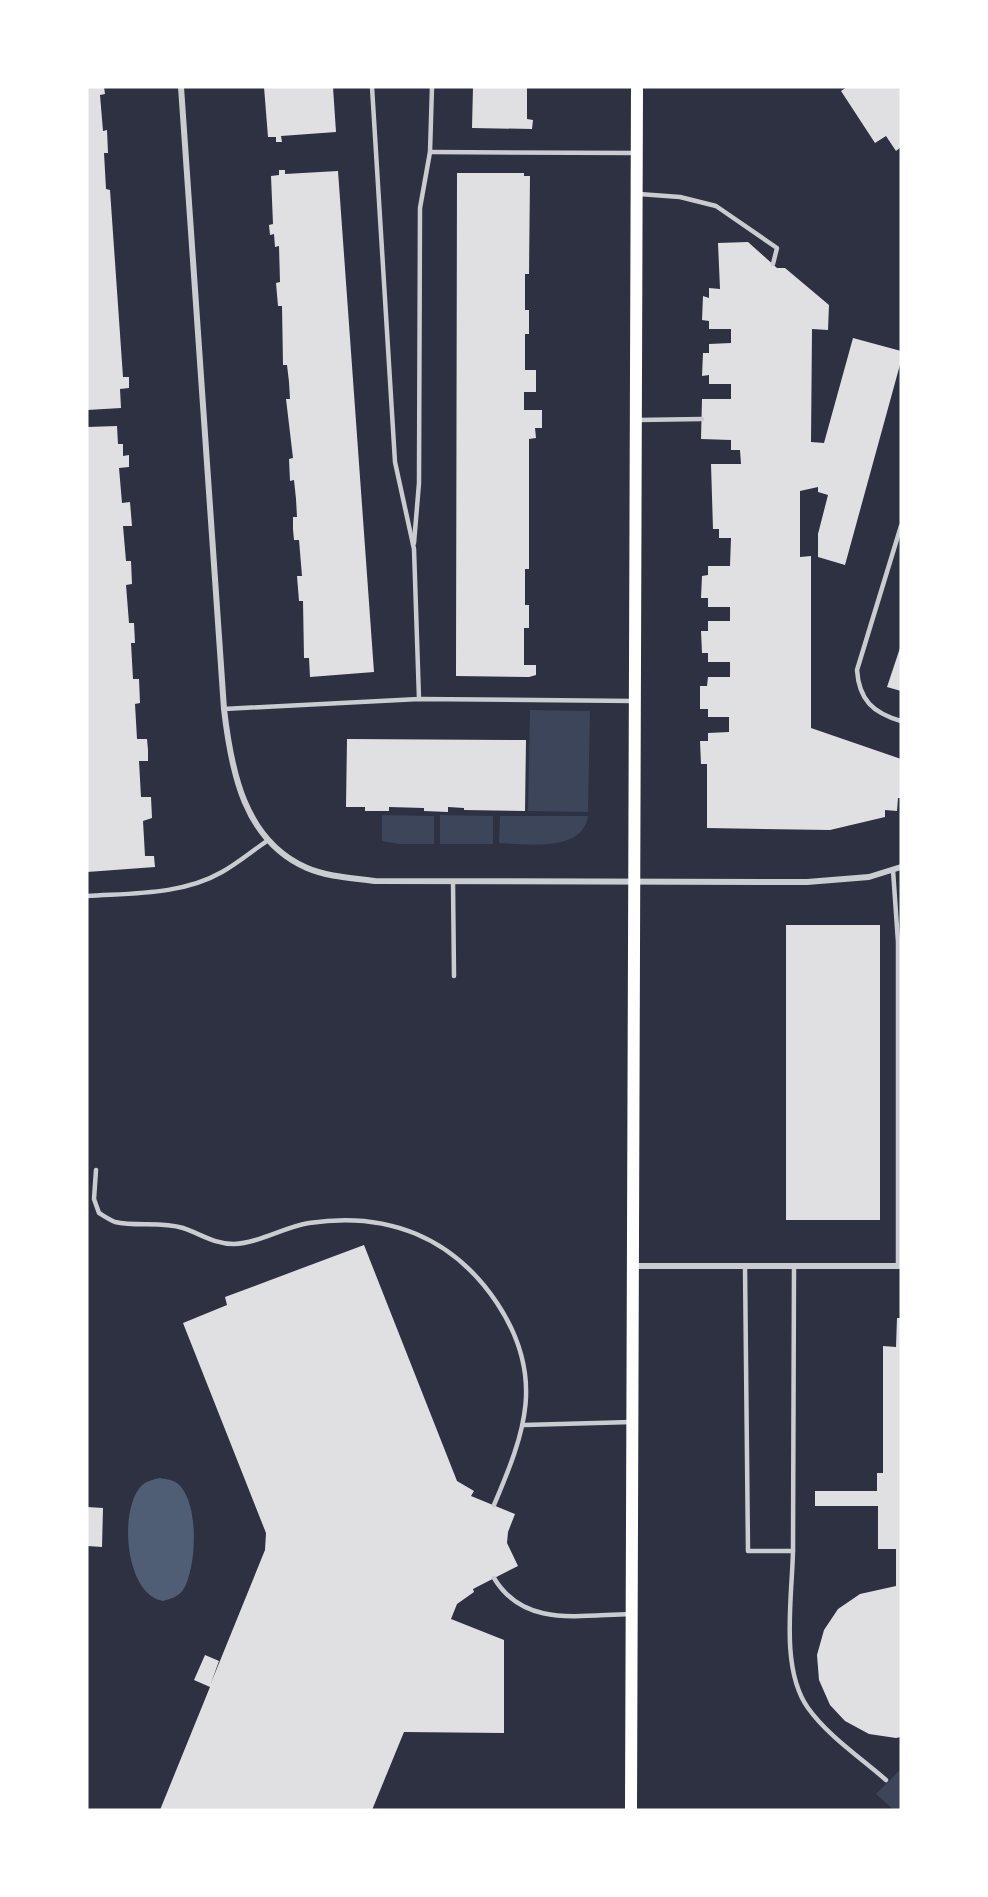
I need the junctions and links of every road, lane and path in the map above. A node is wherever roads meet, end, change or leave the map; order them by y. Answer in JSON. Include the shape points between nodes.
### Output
{"nodes":[{"id":1,"x":181,"y":87,"type":"edge"},
{"id":2,"x":372,"y":87,"type":"edge"},
{"id":3,"x":432,"y":87,"type":"edge"},
{"id":4,"x":637,"y":87,"type":"edge"},
{"id":5,"x":430,"y":152,"type":"junction"},
{"id":6,"x":636,"y":153,"type":"junction"},
{"id":7,"x":636,"y":194,"type":"junction"},
{"id":8,"x":773,"y":264,"type":"dead end"},
{"id":9,"x":702,"y":419,"type":"dead end"},
{"id":10,"x":636,"y":420,"type":"junction"},
{"id":11,"x":901,"y":526,"type":"edge"},
{"id":12,"x":414,"y":549,"type":"junction"},
{"id":13,"x":419,"y":699,"type":"junction"},
{"id":14,"x":634,"y":701,"type":"junction"},
{"id":15,"x":224,"y":709,"type":"junction"},
{"id":16,"x":901,"y":721,"type":"edge"},
{"id":17,"x":267,"y":841,"type":"junction"},
{"id":18,"x":901,"y":867,"type":"edge"},
{"id":19,"x":892,"y":870,"type":"junction"},
{"id":20,"x":634,"y":881,"type":"junction"},
{"id":21,"x":453,"y":882,"type":"junction"},
{"id":22,"x":87,"y":896,"type":"edge"},
{"id":23,"x":453,"y":976,"type":"dead end"},
{"id":24,"x":96,"y":1170,"type":"dead end"},
{"id":25,"x":633,"y":1266,"type":"junction"},
{"id":26,"x":744,"y":1266,"type":"junction"},
{"id":27,"x":794,"y":1266,"type":"junction"},
{"id":28,"x":899,"y":1266,"type":"edge"},
{"id":29,"x":632,"y":1422,"type":"junction"},
{"id":30,"x":525,"y":1425,"type":"junction"},
{"id":31,"x":494,"y":1505,"type":"dead end"},
{"id":32,"x":793,"y":1551,"type":"junction"},
{"id":33,"x":494,"y":1578,"type":"dead end"},
{"id":34,"x":631,"y":1614,"type":"junction"},
{"id":35,"x":886,"y":1780,"type":"dead end"},
{"id":36,"x":631,"y":1810,"type":"edge"}],
"edges":[{"from":1,"to":15,"type":"street"},
{"from":2,"to":12,"type":"lane","via":[[395,462]]},
{"from":3,"to":5,"type":"lane"},
{"from":4,"to":6,"type":"main road"},
{"from":5,"to":6,"type":"lane"},
{"from":5,"to":12,"type":"lane","via":[[420,208],[419,483]]},
{"from":6,"to":7,"type":"main road"},
{"from":7,"to":8,"type":"lane","via":[[680,197],[717,206],[777,248]]},
{"from":7,"to":10,"type":"main road"},
{"from":9,"to":10,"type":"lane"},
{"from":10,"to":14,"type":"main road"},
{"from":11,"to":16,"type":"lane","via":[[857,670],[858,687],[867,704],[883,716]]},
{"from":12,"to":13,"type":"lane"},
{"from":13,"to":14,"type":"lane"},
{"from":13,"to":15,"type":"lane"},
{"from":14,"to":20,"type":"main road"},
{"from":15,"to":17,"type":"street","via":[[229,754],[239,791]]},
{"from":17,"to":21,"type":"street","via":[[286,858],[334,875],[375,881]]},
{"from":17,"to":22,"type":"lane","via":[[221,873],[198,883],[177,889]]},
{"from":18,"to":19,"type":"street"},
{"from":19,"to":20,"type":"street","via":[[869,877],[807,882]]},
{"from":19,"to":28,"type":"lane","via":[[898,942]]},
{"from":20,"to":21,"type":"street"},
{"from":20,"to":25,"type":"main road"},
{"from":21,"to":23,"type":"lane"},
{"from":24,"to":30,"type":"lane","via":[[96,1206],[99,1213],[115,1222],[182,1227],[213,1242],[236,1244],[308,1223],[384,1223],[420,1234],[450,1251],[482,1281],[506,1317],[526,1378]]},
{"from":25,"to":26,"type":"street"},
{"from":25,"to":29,"type":"main road"},
{"from":26,"to":27,"type":"street"},
{"from":26,"to":32,"type":"lane","via":[[748,1551]]},
{"from":27,"to":28,"type":"street"},
{"from":27,"to":32,"type":"lane"},
{"from":29,"to":30,"type":"lane"},
{"from":29,"to":34,"type":"main road"},
{"from":30,"to":31,"type":"lane"},
{"from":32,"to":35,"type":"lane","via":[[791,1666],[798,1690],[809,1709]]},
{"from":33,"to":34,"type":"lane","via":[[502,1591],[523,1608],[548,1615]]},
{"from":34,"to":36,"type":"main road"}]}
